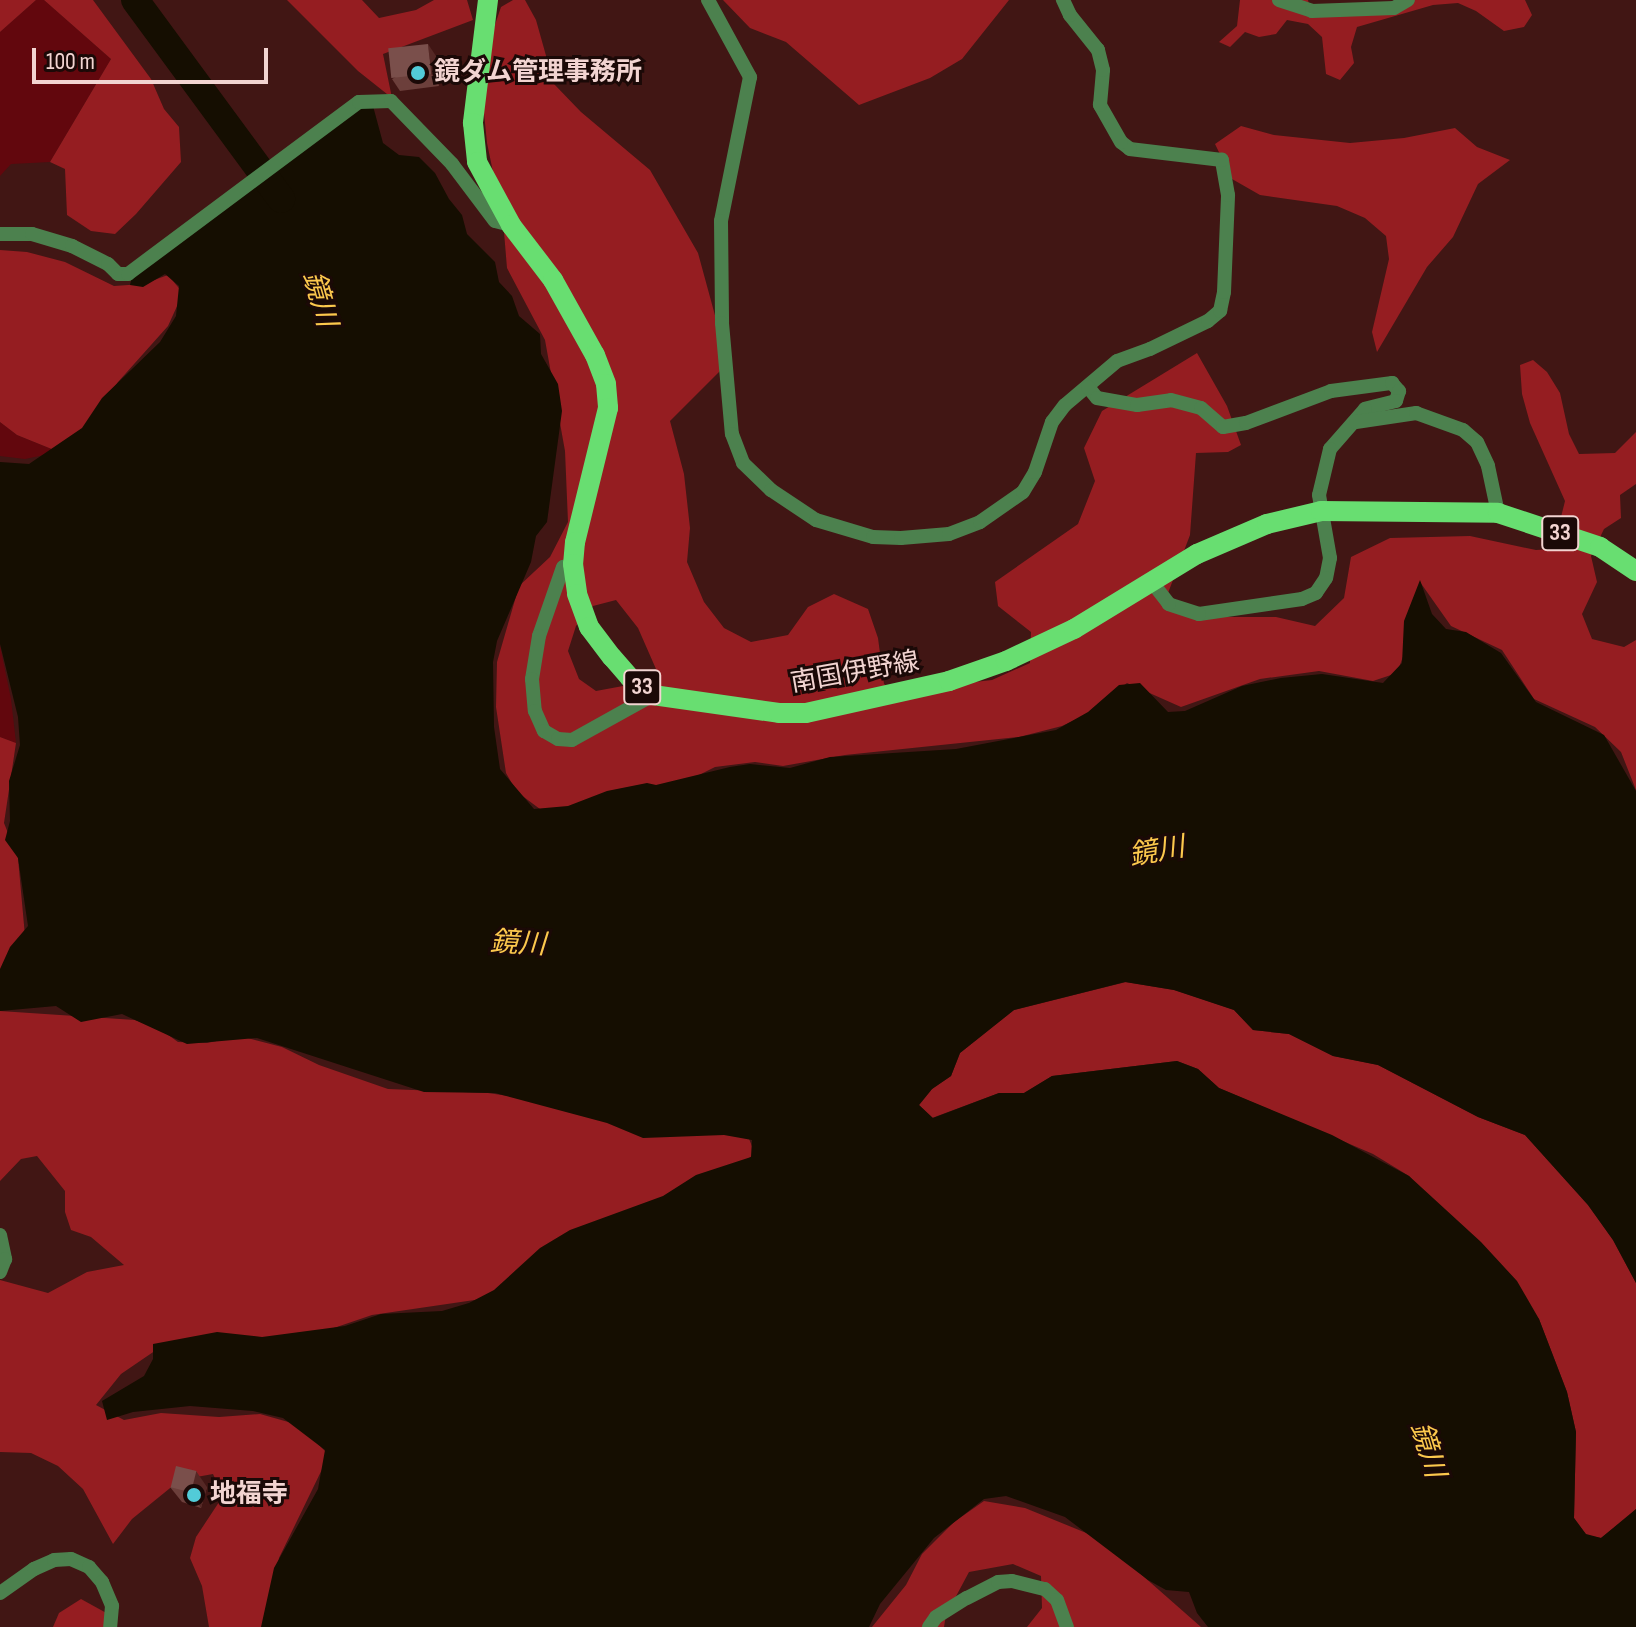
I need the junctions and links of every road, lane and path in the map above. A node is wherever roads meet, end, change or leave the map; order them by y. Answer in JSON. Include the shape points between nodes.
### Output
{"nodes":[{"id":1,"x":488,"y":0,"type":"edge"},
{"id":2,"x":708,"y":0,"type":"edge"},
{"id":3,"x":1063,"y":0,"type":"edge"},
{"id":4,"x":1279,"y":0,"type":"edge"},
{"id":5,"x":1408,"y":0,"type":"edge"},
{"id":6,"x":511,"y":225,"type":"junction"},
{"id":7,"x":0,"y":234,"type":"edge"},
{"id":8,"x":1088,"y":387,"type":"junction"},
{"id":9,"x":1356,"y":422,"type":"junction"},
{"id":10,"x":1321,"y":511,"type":"junction"},
{"id":11,"x":1498,"y":513,"type":"junction"},
{"id":12,"x":573,"y":564,"type":"junction"},
{"id":13,"x":1636,"y":571,"type":"edge"},
{"id":14,"x":1152,"y":582,"type":"junction"},
{"id":15,"x":653,"y":695,"type":"junction"},
{"id":16,"x":0,"y":1235,"type":"edge"},
{"id":17,"x":0,"y":1272,"type":"edge"},
{"id":18,"x":0,"y":1593,"type":"edge"},
{"id":19,"x":110,"y":1627,"type":"edge"},
{"id":20,"x":929,"y":1627,"type":"edge"},
{"id":21,"x":1067,"y":1627,"type":"edge"}],
"edges":[{"from":1,"to":6,"type":"main road","number":"33","via":[[473,123],[477,162]]},
{"from":2,"to":8,"type":"street","via":[[750,77],[721,221],[726,401],[743,463],[771,490],[816,520],[873,537],[949,534],[980,522],[1023,492],[1052,422]]},
{"from":3,"to":8,"type":"street","via":[[1098,50],[1103,70],[1100,105],[1121,142],[1130,149],[1222,160],[1228,195],[1220,311],[1117,361]]},
{"from":4,"to":5,"type":"street","via":[[1312,11],[1394,8]]},
{"from":6,"to":7,"type":"street","via":[[495,221],[452,164],[391,101],[359,102],[128,274],[118,274],[72,246],[32,234]]},
{"from":6,"to":12,"type":"main road","number":"33","via":[[553,280],[606,384],[608,408]]},
{"from":8,"to":9,"type":"street","via":[[1097,398],[1137,405],[1171,400],[1201,408],[1223,427],[1331,391],[1392,383],[1399,391],[1396,401],[1365,409]]},
{"from":9,"to":10,"type":"street","via":[[1330,449]]},
{"from":9,"to":11,"type":"street","via":[[1416,413],[1463,430],[1477,442],[1488,466]]},
{"from":10,"to":11,"type":"main road","name":"南国伊野線","number":"33"},
{"from":10,"to":14,"type":"main road","name":"南国伊野線","number":"33","via":[[1232,538]]},
{"from":10,"to":14,"type":"street","via":[[1330,558],[1326,578],[1316,593],[1302,599],[1199,614],[1169,604]]},
{"from":11,"to":13,"type":"main road","name":"南国伊野線","number":"33","via":[[1600,547]]},
{"from":12,"to":15,"type":"main road","number":"33","via":[[589,627],[630,678]]},
{"from":12,"to":15,"type":"street","via":[[563,567],[539,636],[532,679],[535,711],[544,731],[572,740]]},
{"from":14,"to":15,"type":"main road","name":"南国伊野線","number":"33","via":[[1074,629],[1006,661],[910,691],[806,713]]},
{"from":16,"to":17,"type":"street","via":[[5,1259]]},
{"from":18,"to":19,"type":"street","via":[[34,1569],[71,1559],[89,1567],[102,1582],[112,1606]]},
{"from":20,"to":21,"type":"street","via":[[967,1598],[998,1582],[1012,1581],[1045,1589],[1057,1600]]}]}
